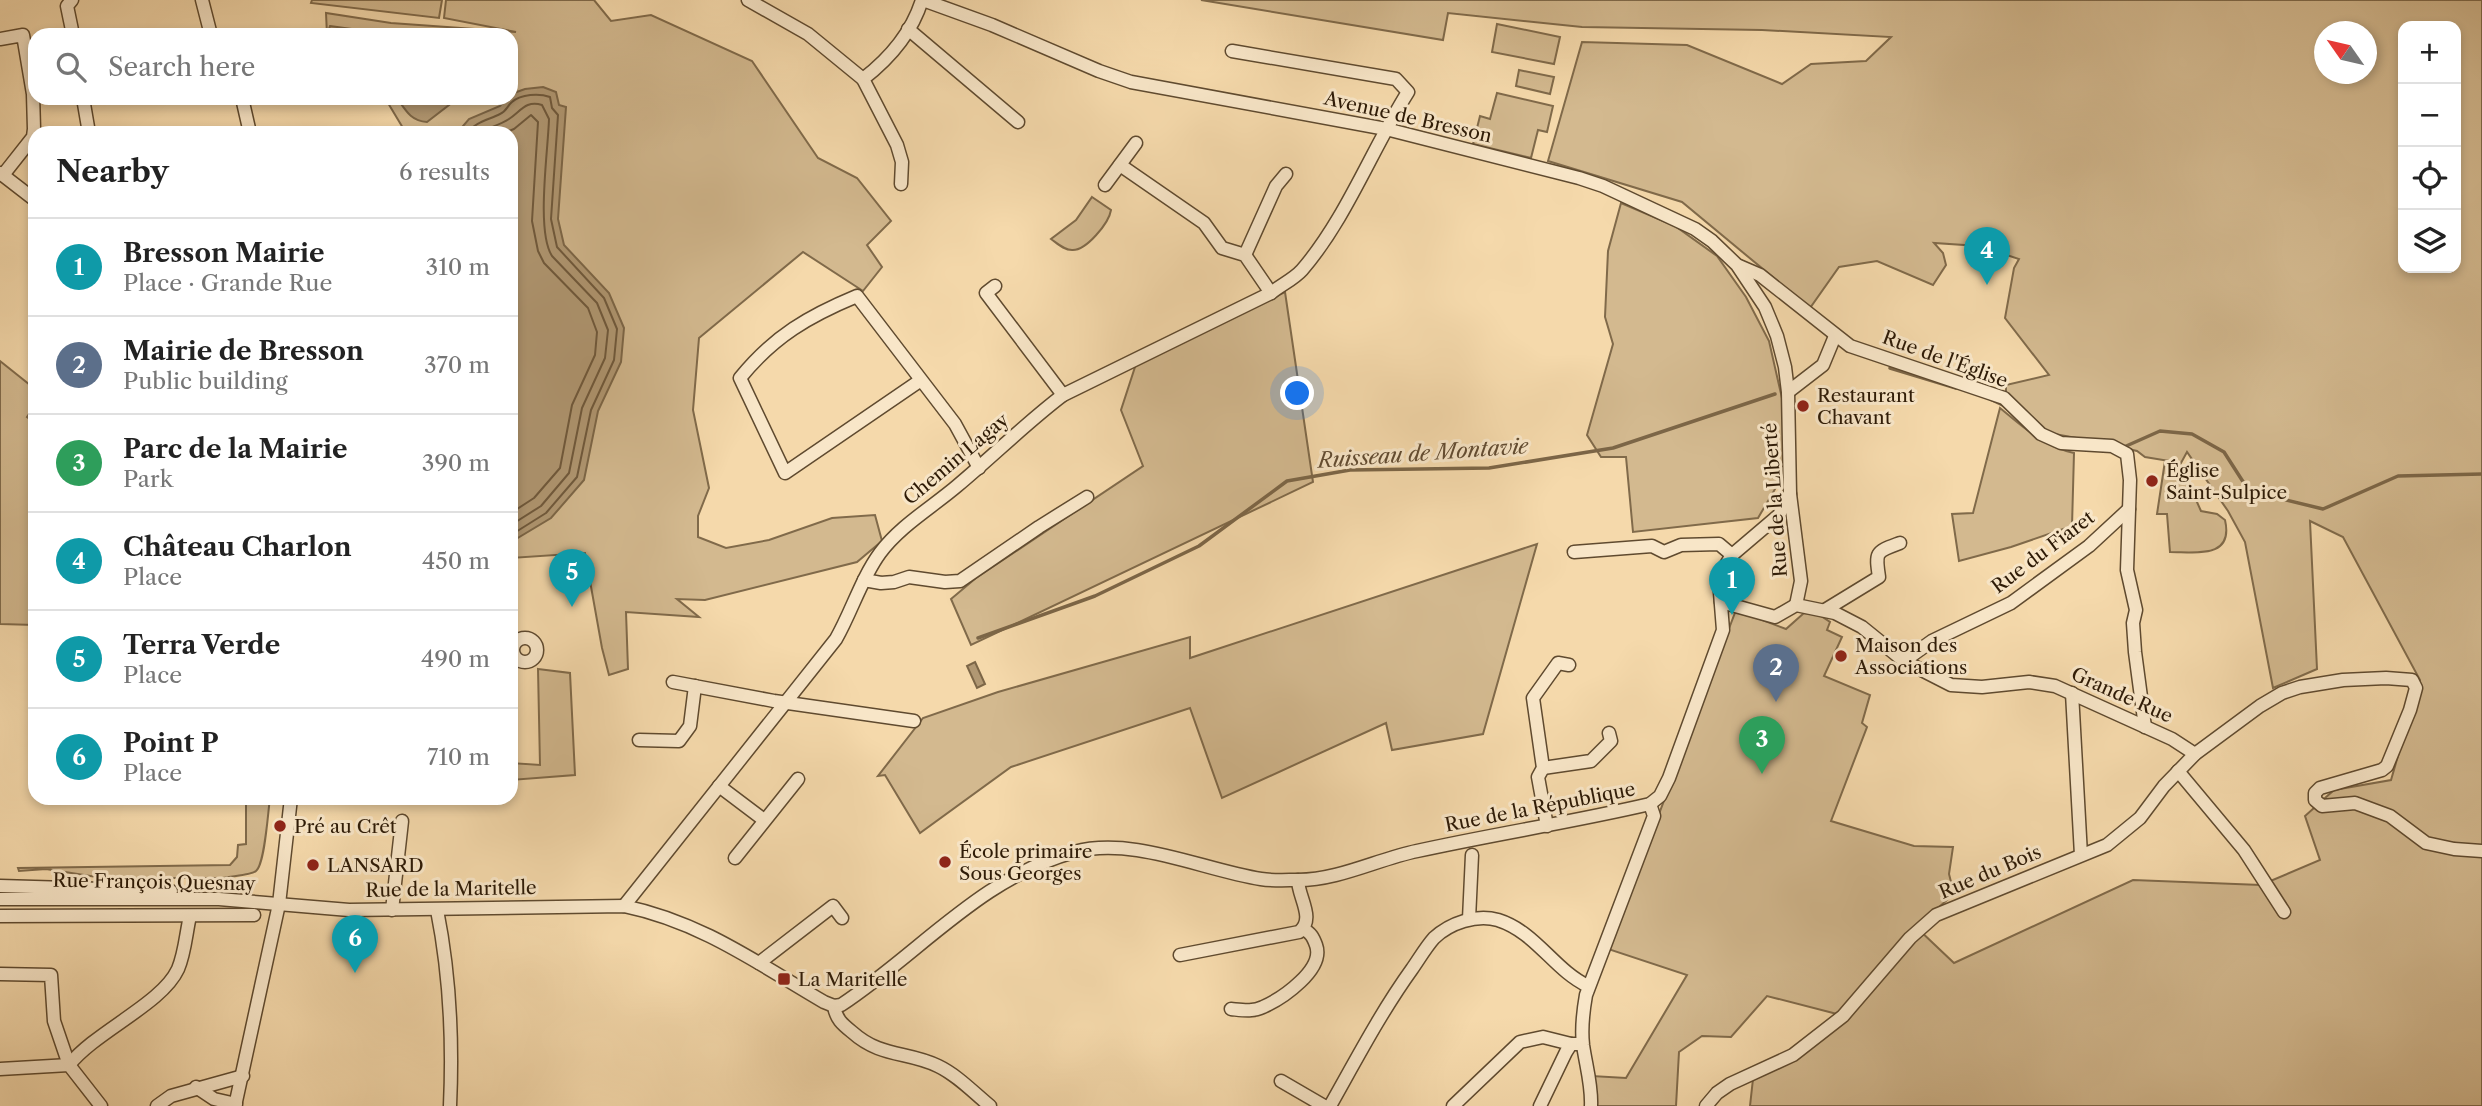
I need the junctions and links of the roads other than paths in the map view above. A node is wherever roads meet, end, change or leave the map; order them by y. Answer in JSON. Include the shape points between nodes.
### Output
{"nodes":[{"id":1,"x":72,"y":0,"type":"edge"},
{"id":2,"x":202,"y":0,"type":"edge"},
{"id":3,"x":748,"y":0,"type":"edge"},
{"id":4,"x":923,"y":0,"type":"edge"},
{"id":5,"x":72,"y":28,"type":"edge"},
{"id":6,"x":209,"y":28,"type":"edge"},
{"id":7,"x":908,"y":29,"type":"junction"},
{"id":8,"x":0,"y":39,"type":"edge"},
{"id":9,"x":1231,"y":51,"type":"dead end"},
{"id":10,"x":28,"y":68,"type":"edge"},
{"id":11,"x":863,"y":79,"type":"junction"},
{"id":12,"x":34,"y":105,"type":"edge"},
{"id":13,"x":84,"y":105,"type":"edge"},
{"id":14,"x":244,"y":105,"type":"edge"},
{"id":15,"x":1018,"y":122,"type":"dead end"},
{"id":16,"x":34,"y":126,"type":"edge"},
{"id":17,"x":88,"y":126,"type":"edge"},
{"id":18,"x":248,"y":126,"type":"edge"},
{"id":19,"x":1386,"y":129,"type":"junction"},
{"id":20,"x":28,"y":142,"type":"edge"},
{"id":21,"x":1136,"y":143,"type":"dead end"},
{"id":22,"x":1120,"y":165,"type":"junction"},
{"id":23,"x":1,"y":174,"type":"edge"},
{"id":24,"x":1286,"y":174,"type":"dead end"},
{"id":25,"x":901,"y":184,"type":"dead end"},
{"id":26,"x":1105,"y":185,"type":"dead end"},
{"id":27,"x":28,"y":195,"type":"edge"},
{"id":28,"x":1245,"y":255,"type":"junction"},
{"id":29,"x":1737,"y":265,"type":"junction"},
{"id":30,"x":995,"y":286,"type":"dead end"},
{"id":31,"x":1271,"y":293,"type":"junction"},
{"id":32,"x":1835,"y":336,"type":"junction"},
{"id":33,"x":921,"y":380,"type":"junction"},
{"id":34,"x":1788,"y":392,"type":"junction"},
{"id":35,"x":1063,"y":395,"type":"junction"},
{"id":36,"x":979,"y":468,"type":"junction"},
{"id":37,"x":1790,"y":494,"type":"junction"},
{"id":38,"x":1087,"y":497,"type":"dead end"},
{"id":39,"x":2129,"y":509,"type":"junction"},
{"id":40,"x":1900,"y":543,"type":"dead end"},
{"id":41,"x":1574,"y":552,"type":"dead end"},
{"id":42,"x":1732,"y":555,"type":"junction"},
{"id":43,"x":864,"y":580,"type":"junction"},
{"id":44,"x":1721,"y":602,"type":"junction"},
{"id":45,"x":1796,"y":605,"type":"junction"},
{"id":46,"x":1825,"y":610,"type":"junction"},
{"id":47,"x":1702,"y":646,"type":"dead end"},
{"id":48,"x":1718,"y":652,"type":"junction"},
{"id":49,"x":1904,"y":661,"type":"junction"},
{"id":50,"x":1569,"y":665,"type":"dead end"},
{"id":51,"x":673,"y":682,"type":"dead end"},
{"id":52,"x":695,"y":686,"type":"junction"},
{"id":53,"x":2072,"y":693,"type":"junction"},
{"id":54,"x":786,"y":701,"type":"junction"},
{"id":55,"x":914,"y":721,"type":"dead end"},
{"id":56,"x":2145,"y":727,"type":"junction"},
{"id":57,"x":1609,"y":733,"type":"dead end"},
{"id":58,"x":639,"y":740,"type":"dead end"},
{"id":59,"x":2194,"y":754,"type":"junction"},
{"id":60,"x":1543,"y":768,"type":"junction"},
{"id":61,"x":2178,"y":771,"type":"junction"},
{"id":62,"x":798,"y":779,"type":"dead end"},
{"id":63,"x":719,"y":786,"type":"junction"},
{"id":64,"x":1650,"y":804,"type":"junction"},
{"id":65,"x":290,"y":805,"type":"edge"},
{"id":66,"x":764,"y":820,"type":"junction"},
{"id":67,"x":402,"y":821,"type":"dead end"},
{"id":68,"x":1547,"y":826,"type":"junction"},
{"id":69,"x":2482,"y":851,"type":"edge"},
{"id":70,"x":1472,"y":855,"type":"dead end"},
{"id":71,"x":2081,"y":855,"type":"junction"},
{"id":72,"x":735,"y":858,"type":"dead end"},
{"id":73,"x":645,"y":878,"type":"junction"},
{"id":74,"x":1298,"y":880,"type":"junction"},
{"id":75,"x":0,"y":886,"type":"edge"},
{"id":76,"x":0,"y":899,"type":"edge"},
{"id":77,"x":279,"y":904,"type":"junction"},
{"id":78,"x":624,"y":906,"type":"junction"},
{"id":79,"x":392,"y":910,"type":"junction"},
{"id":80,"x":437,"y":910,"type":"junction"},
{"id":81,"x":646,"y":911,"type":"junction"},
{"id":82,"x":2284,"y":912,"type":"dead end"},
{"id":83,"x":254,"y":915,"type":"dead end"},
{"id":84,"x":0,"y":916,"type":"edge"},
{"id":85,"x":190,"y":916,"type":"junction"},
{"id":86,"x":842,"y":918,"type":"dead end"},
{"id":87,"x":1469,"y":919,"type":"junction"},
{"id":88,"x":1303,"y":929,"type":"junction"},
{"id":89,"x":1180,"y":955,"type":"dead end"},
{"id":90,"x":759,"y":963,"type":"junction"},
{"id":91,"x":0,"y":974,"type":"edge"},
{"id":92,"x":1588,"y":986,"type":"junction"},
{"id":93,"x":834,"y":1006,"type":"junction"},
{"id":94,"x":1231,"y":1009,"type":"dead end"},
{"id":95,"x":1577,"y":1044,"type":"junction"},
{"id":96,"x":69,"y":1065,"type":"junction"},
{"id":97,"x":0,"y":1069,"type":"edge"},
{"id":98,"x":243,"y":1076,"type":"junction"},
{"id":99,"x":1281,"y":1081,"type":"dead end"},
{"id":100,"x":196,"y":1087,"type":"junction"},
{"id":101,"x":235,"y":1105,"type":"edge"},
{"id":102,"x":101,"y":1106,"type":"edge"},
{"id":103,"x":158,"y":1106,"type":"edge"},
{"id":104,"x":450,"y":1106,"type":"edge"},
{"id":105,"x":990,"y":1106,"type":"edge"},
{"id":106,"x":1324,"y":1106,"type":"edge"},
{"id":107,"x":1330,"y":1106,"type":"edge"},
{"id":108,"x":1454,"y":1106,"type":"edge"},
{"id":109,"x":1540,"y":1106,"type":"edge"},
{"id":110,"x":1591,"y":1106,"type":"edge"},
{"id":111,"x":1706,"y":1106,"type":"edge"}],
"edges":[{"from":1,"to":5,"type":"street","via":[[67,6]]},
{"from":2,"to":6,"type":"street"},
{"from":3,"to":11,"type":"street","via":[[808,34]]},
{"from":4,"to":7,"type":"street"},
{"from":4,"to":19,"type":"street","name":"Avenue de Bresson","via":[[1131,82]]},
{"from":7,"to":11,"type":"street","via":[[884,63]]},
{"from":7,"to":15,"type":"street"},
{"from":8,"to":10,"type":"street","via":[[23,35]]},
{"from":9,"to":19,"type":"street","name":"Chemin Lagay","via":[[1396,79],[1408,92]]},
{"from":11,"to":25,"type":"street","via":[[897,145]]},
{"from":12,"to":16,"type":"street"},
{"from":13,"to":17,"type":"street"},
{"from":14,"to":18,"type":"street"},
{"from":19,"to":29,"type":"street","name":"Avenue de Bresson","via":[[1603,186],[1695,229]]},
{"from":19,"to":31,"type":"street","name":"Chemin Lagay","via":[[1329,232],[1301,271]]},
{"from":20,"to":23,"type":"street"},
{"from":21,"to":22,"type":"street"},
{"from":22,"to":26,"type":"street"},
{"from":22,"to":28,"type":"street","via":[[1204,223],[1222,248]]},
{"from":23,"to":27,"type":"street"},
{"from":24,"to":28,"type":"street","via":[[1276,186]]},
{"from":28,"to":31,"type":"street"},
{"from":29,"to":32,"type":"street","name":"Rue de l'Église","via":[[1760,275]]},
{"from":29,"to":34,"type":"street","name":"Avenue de Bresson","via":[[1765,307],[1777,336]]},
{"from":30,"to":35,"type":"street","via":[[986,293]]},
{"from":31,"to":35,"type":"street","name":"Chemin Lagay"},
{"from":32,"to":34,"type":"street","via":[[1823,365]]},
{"from":32,"to":39,"type":"street","name":"Rue de l'Église","via":[[1850,346],[2004,398],[2041,434],[2062,443],[2103,445],[2127,454]]},
{"from":33,"to":33,"type":"street","via":[[785,473],[740,377],[780,337],[821,311],[858,296]]},
{"from":33,"to":36,"type":"street","via":[[955,424]]},
{"from":34,"to":37,"type":"street","name":"Rue de la Liberté"},
{"from":35,"to":36,"type":"street","name":"Chemin Lagay"},
{"from":36,"to":43,"type":"street","name":"Chemin Lagay","via":[[900,531]]},
{"from":37,"to":42,"type":"street","name":"Rue de la République","via":[[1779,515]]},
{"from":37,"to":45,"type":"street","name":"Rue de la Liberté","via":[[1801,581]]},
{"from":38,"to":43,"type":"street","via":[[960,581]]},
{"from":39,"to":49,"type":"street","name":"Rue du Fiaret","via":[[2089,546],[2011,603],[1932,641]]},
{"from":39,"to":56,"type":"street","name":"Rue de l'Église","via":[[2127,569],[2136,610],[2135,652]]},
{"from":40,"to":46,"type":"street","via":[[1875,557],[1879,577]]},
{"from":41,"to":42,"type":"street","via":[[1651,546],[1664,552],[1681,545],[1719,544]]},
{"from":42,"to":44,"type":"street","name":"Rue de la République","via":[[1719,580]]},
{"from":43,"to":54,"type":"street","name":"Chemin Lagay","via":[[836,639]]},
{"from":44,"to":45,"type":"street","name":"Grande Rue","via":[[1775,617]]},
{"from":44,"to":48,"type":"street","name":"Rue de la République","via":[[1723,630]]},
{"from":45,"to":46,"type":"street","name":"Grande Rue"},
{"from":46,"to":49,"type":"street","name":"Grande Rue","via":[[1862,627]]},
{"from":47,"to":48,"type":"street"},
{"from":48,"to":64,"type":"street","name":"Rue de la République","via":[[1669,778]]},
{"from":49,"to":53,"type":"street","name":"Grande Rue","via":[[1951,685],[2029,682]]},
{"from":50,"to":60,"type":"street","via":[[1558,663],[1533,698]]},
{"from":51,"to":52,"type":"street"},
{"from":52,"to":54,"type":"street"},
{"from":52,"to":58,"type":"street","via":[[690,726],[678,741]]},
{"from":53,"to":56,"type":"street","name":"Grande Rue"},
{"from":53,"to":71,"type":"street"},
{"from":54,"to":55,"type":"street"},
{"from":54,"to":63,"type":"street","name":"Chemin Lagay"},
{"from":56,"to":59,"type":"street","name":"Grande Rue"},
{"from":57,"to":60,"type":"street","via":[[1611,741],[1591,761]]},
{"from":59,"to":61,"type":"street","name":"Rue du Bois"},
{"from":59,"to":69,"type":"street","name":"Rue du Bois","via":[[2260,706],[2291,690],[2343,680],[2412,680],[2416,688],[2410,710],[2387,766],[2320,788],[2315,800],[2322,806],[2355,803],[2390,816],[2426,843]]},
{"from":60,"to":68,"type":"street","via":[[1538,778]]},
{"from":61,"to":71,"type":"street","name":"Rue du Bois","via":[[2126,831]]},
{"from":61,"to":82,"type":"street","via":[[2244,850]]},
{"from":62,"to":66,"type":"street"},
{"from":63,"to":66,"type":"street"},
{"from":63,"to":73,"type":"street","name":"Chemin Lagay"},
{"from":64,"to":68,"type":"street","name":"Rue de la République"},
{"from":64,"to":92,"type":"street","via":[[1654,816]]},
{"from":65,"to":77,"type":"street"},
{"from":66,"to":72,"type":"street"},
{"from":67,"to":79,"type":"street"},
{"from":68,"to":74,"type":"street","name":"Rue de la République","via":[[1414,851]]},
{"from":70,"to":87,"type":"street"},
{"from":71,"to":111,"type":"street","name":"Rue du Bois","via":[[1936,915],[1910,938],[1843,1016],[1793,1055],[1730,1084]]},
{"from":73,"to":78,"type":"street","name":"Chemin Lagay"},
{"from":73,"to":81,"type":"street"},
{"from":74,"to":88,"type":"street","via":[[1307,918]]},
{"from":74,"to":93,"type":"street","name":"Rue de la République","via":[[1263,879],[1143,851],[1078,851],[1031,866],[997,886],[851,998]]},
{"from":75,"to":77,"type":"street","name":"Rue François Quesnay","via":[[215,892]]},
{"from":76,"to":77,"type":"street","name":"Rue François Quesnay","via":[[219,899]]},
{"from":77,"to":79,"type":"street","name":"Rue de la Maritelle"},
{"from":77,"to":98,"type":"street"},
{"from":78,"to":80,"type":"street","name":"Rue de la Maritelle"},
{"from":78,"to":81,"type":"street"},
{"from":79,"to":80,"type":"street","name":"Rue de la Maritelle"},
{"from":80,"to":104,"type":"street","via":[[453,1043]]},
{"from":81,"to":90,"type":"street","via":[[702,931]]},
{"from":83,"to":85,"type":"street"},
{"from":84,"to":85,"type":"street"},
{"from":85,"to":96,"type":"street","via":[[179,968],[168,986],[83,1049]]},
{"from":86,"to":90,"type":"street","via":[[833,906]]},
{"from":87,"to":92,"type":"street","via":[[1513,926]]},
{"from":87,"to":107,"type":"street","via":[[1433,939]]},
{"from":88,"to":89,"type":"street"},
{"from":88,"to":94,"type":"street","via":[[1311,933],[1318,951],[1313,967],[1263,1007]]},
{"from":90,"to":93,"type":"street"},
{"from":91,"to":96,"type":"street","via":[[51,975],[54,1021]]},
{"from":92,"to":95,"type":"street"},
{"from":93,"to":105,"type":"street","via":[[836,1016],[862,1042],[889,1054],[935,1064]]},
{"from":95,"to":108,"type":"street","via":[[1543,1037],[1520,1042]]},
{"from":95,"to":109,"type":"street","via":[[1551,1079]]},
{"from":95,"to":110,"type":"street","via":[[1590,1081]]},
{"from":96,"to":97,"type":"street"},
{"from":96,"to":102,"type":"street"},
{"from":98,"to":100,"type":"street"},
{"from":98,"to":101,"type":"street"},
{"from":99,"to":106,"type":"street"},
{"from":100,"to":101,"type":"street"},
{"from":100,"to":103,"type":"street"}]}
